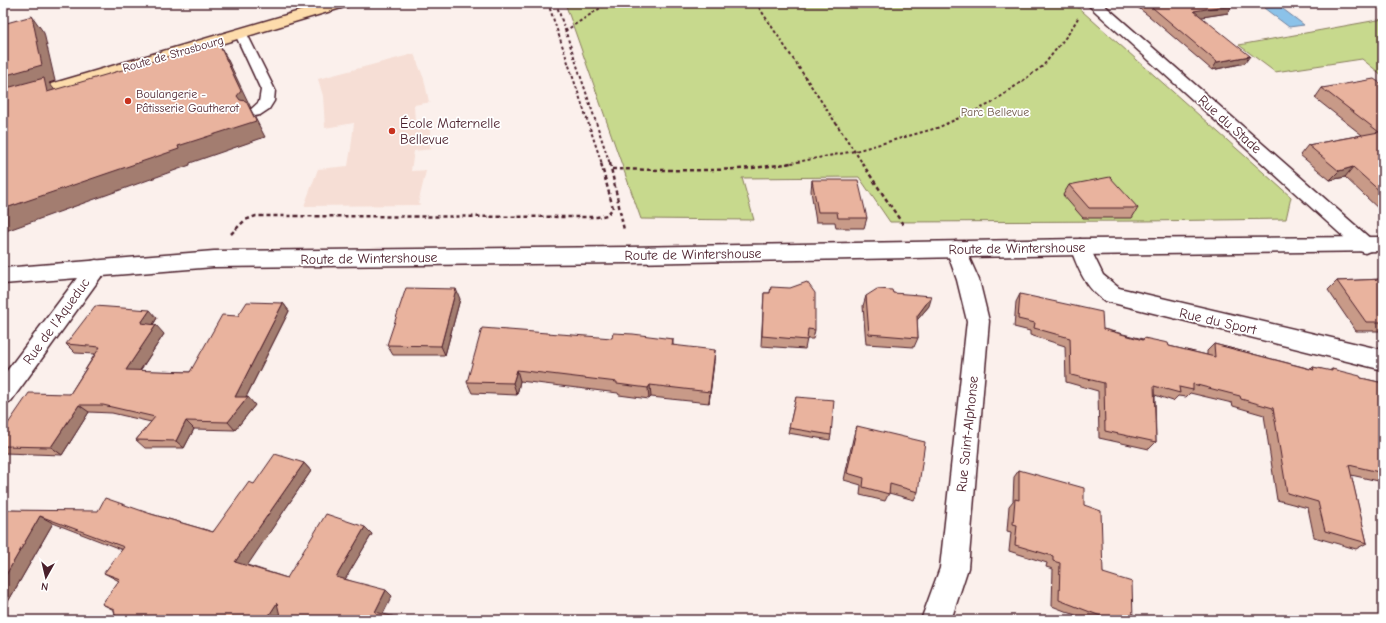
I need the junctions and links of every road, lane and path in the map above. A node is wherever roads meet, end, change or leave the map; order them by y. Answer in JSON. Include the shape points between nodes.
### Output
{"nodes":[{"id":1,"x":343,"y":3,"type":"edge"},
{"id":2,"x":548,"y":3,"type":"edge"},
{"id":3,"x":556,"y":3,"type":"edge"},
{"id":4,"x":608,"y":3,"type":"edge"},
{"id":5,"x":756,"y":3,"type":"edge"},
{"id":6,"x":1093,"y":3,"type":"edge"},
{"id":7,"x":1080,"y":15,"type":"dead end"},
{"id":8,"x":565,"y":31,"type":"junction"},
{"id":9,"x":242,"y":34,"type":"junction"},
{"id":10,"x":3,"y":104,"type":"edge"},
{"id":11,"x":255,"y":112,"type":"dead end"},
{"id":12,"x":855,"y":151,"type":"junction"},
{"id":13,"x":612,"y":169,"type":"junction"},
{"id":14,"x":907,"y":230,"type":"dead end"},
{"id":15,"x":229,"y":236,"type":"dead end"},
{"id":16,"x":1374,"y":244,"type":"edge"},
{"id":17,"x":1080,"y":247,"type":"junction"},
{"id":18,"x":956,"y":249,"type":"junction"},
{"id":19,"x":629,"y":255,"type":"junction"},
{"id":20,"x":96,"y":268,"type":"junction"},
{"id":21,"x":3,"y":276,"type":"edge"},
{"id":22,"x":1383,"y":360,"type":"edge"},
{"id":23,"x":3,"y":394,"type":"edge"},
{"id":24,"x":936,"y":620,"type":"edge"}],
"edges":[{"from":1,"to":9,"type":"main road","name":"Route de Strasbourg"},
{"from":2,"to":15,"type":"path","via":[[612,200],[613,208],[607,215],[256,216],[245,220]]},
{"from":3,"to":8,"type":"path"},
{"from":4,"to":8,"type":"path"},
{"from":5,"to":12,"type":"path"},
{"from":6,"to":16,"type":"street","name":"Rue du Stade"},
{"from":7,"to":12,"type":"path","via":[[1042,66],[992,103],[937,128]]},
{"from":8,"to":13,"type":"path"},
{"from":9,"to":10,"type":"main road","name":"Route de Strasbourg"},
{"from":9,"to":11,"type":"lane","via":[[268,90],[266,105]]},
{"from":12,"to":13,"type":"path","via":[[773,166],[698,170]]},
{"from":12,"to":14,"type":"path"},
{"from":13,"to":19,"type":"path"},
{"from":16,"to":17,"type":"street","name":"Route de Wintershouse"},
{"from":17,"to":18,"type":"street","name":"Route de Wintershouse"},
{"from":17,"to":22,"type":"street","name":"Rue du Sport","via":[[1097,284],[1112,296]]},
{"from":18,"to":19,"type":"street","name":"Route de Wintershouse"},
{"from":18,"to":24,"type":"street","name":"Rue Saint-Alphonse","via":[[968,280],[978,321],[954,568]]},
{"from":19,"to":20,"type":"street","name":"Route de Wintershouse","via":[[214,259]]},
{"from":20,"to":21,"type":"street","name":"Route de Wintershouse"},
{"from":20,"to":23,"type":"street","name":"Rue de l'Aqueduc"}]}
